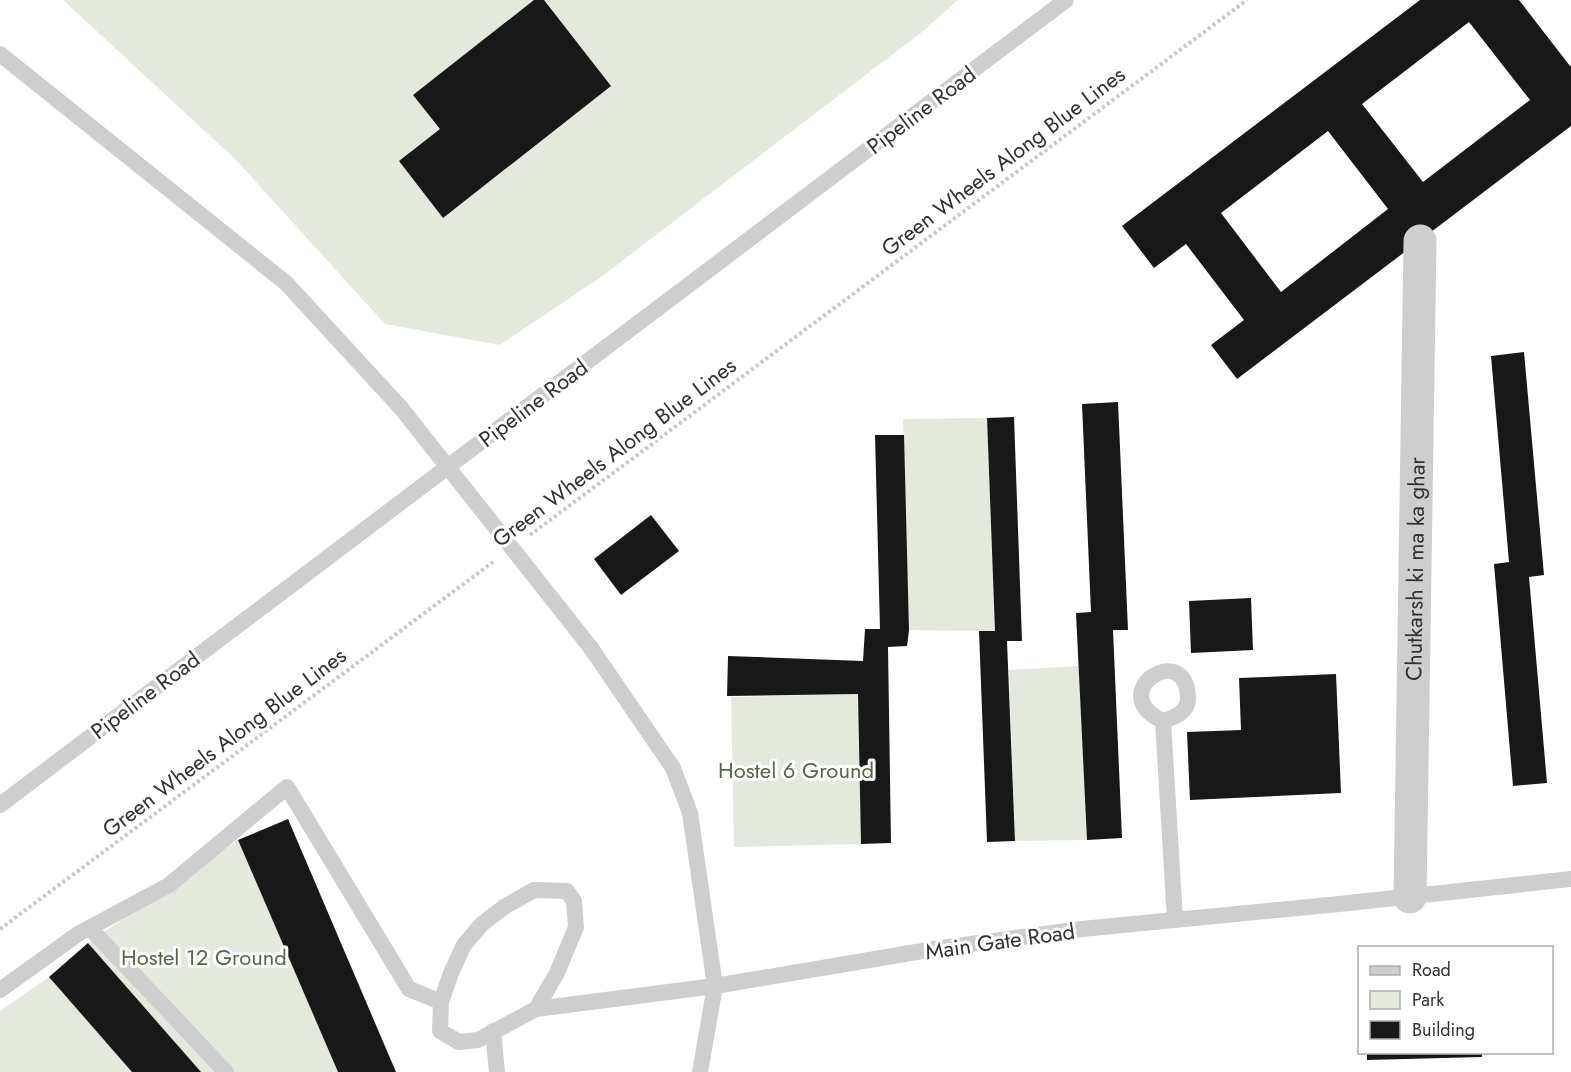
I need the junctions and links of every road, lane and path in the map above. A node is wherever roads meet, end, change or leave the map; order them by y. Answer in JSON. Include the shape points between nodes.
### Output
{"nodes":[{"id":1,"x":1066,"y":0,"type":"edge"},
{"id":2,"x":1247,"y":0,"type":"edge"},
{"id":3,"x":0,"y":54,"type":"edge"},
{"id":4,"x":1420,"y":241,"type":"dead end"},
{"id":5,"x":526,"y":538,"type":"dead end"},
{"id":6,"x":498,"y":559,"type":"dead end"},
{"id":7,"x":1163,"y":721,"type":"dead end"},
{"id":8,"x":0,"y":805,"type":"edge"},
{"id":9,"x":1571,"y":879,"type":"edge"},
{"id":10,"x":1410,"y":897,"type":"junction"},
{"id":11,"x":1176,"y":920,"type":"junction"},
{"id":12,"x":90,"y":928,"type":"junction"},
{"id":13,"x":0,"y":929,"type":"edge"},
{"id":14,"x":715,"y":986,"type":"junction"},
{"id":15,"x":0,"y":990,"type":"edge"},
{"id":16,"x":441,"y":1002,"type":"junction"},
{"id":17,"x":536,"y":1009,"type":"junction"},
{"id":18,"x":493,"y":1030,"type":"junction"},
{"id":19,"x":226,"y":1072,"type":"edge"},
{"id":20,"x":497,"y":1072,"type":"edge"},
{"id":21,"x":700,"y":1072,"type":"edge"}],
"edges":[{"from":1,"to":8,"type":"lane","name":"Pipeline Road"},
{"from":2,"to":5,"type":"path","name":"Green Wheels Along Blue Lines"},
{"from":3,"to":14,"type":"lane","bridge":true,"via":[[286,283],[401,408],[591,648],[672,768],[690,813]]},
{"from":4,"to":10,"type":"street","name":"Chutkarsh ki ma ka ghar"},
{"from":6,"to":13,"type":"path","name":"Green Wheels Along Blue Lines"},
{"from":7,"to":11,"type":"lane"},
{"from":9,"to":10,"type":"lane","name":"Main Gate Road"},
{"from":10,"to":11,"type":"lane","name":"Main Gate Road"},
{"from":11,"to":14,"type":"lane","name":"Main Gate Road","via":[[934,949]]},
{"from":12,"to":15,"type":"lane"},
{"from":12,"to":16,"type":"lane","via":[[169,885],[287,787],[409,989]]},
{"from":12,"to":19,"type":"lane"},
{"from":14,"to":17,"type":"lane","name":"Main Gate Road"},
{"from":14,"to":21,"type":"lane"},
{"from":16,"to":17,"type":"lane","via":[[464,945],[482,924],[534,890],[567,891],[574,901],[576,927],[557,973]]},
{"from":16,"to":18,"type":"lane","name":"Main Gate Road","via":[[440,1031],[459,1042],[478,1040]]},
{"from":17,"to":18,"type":"lane","name":"Main Gate Road"},
{"from":18,"to":20,"type":"lane"}]}
